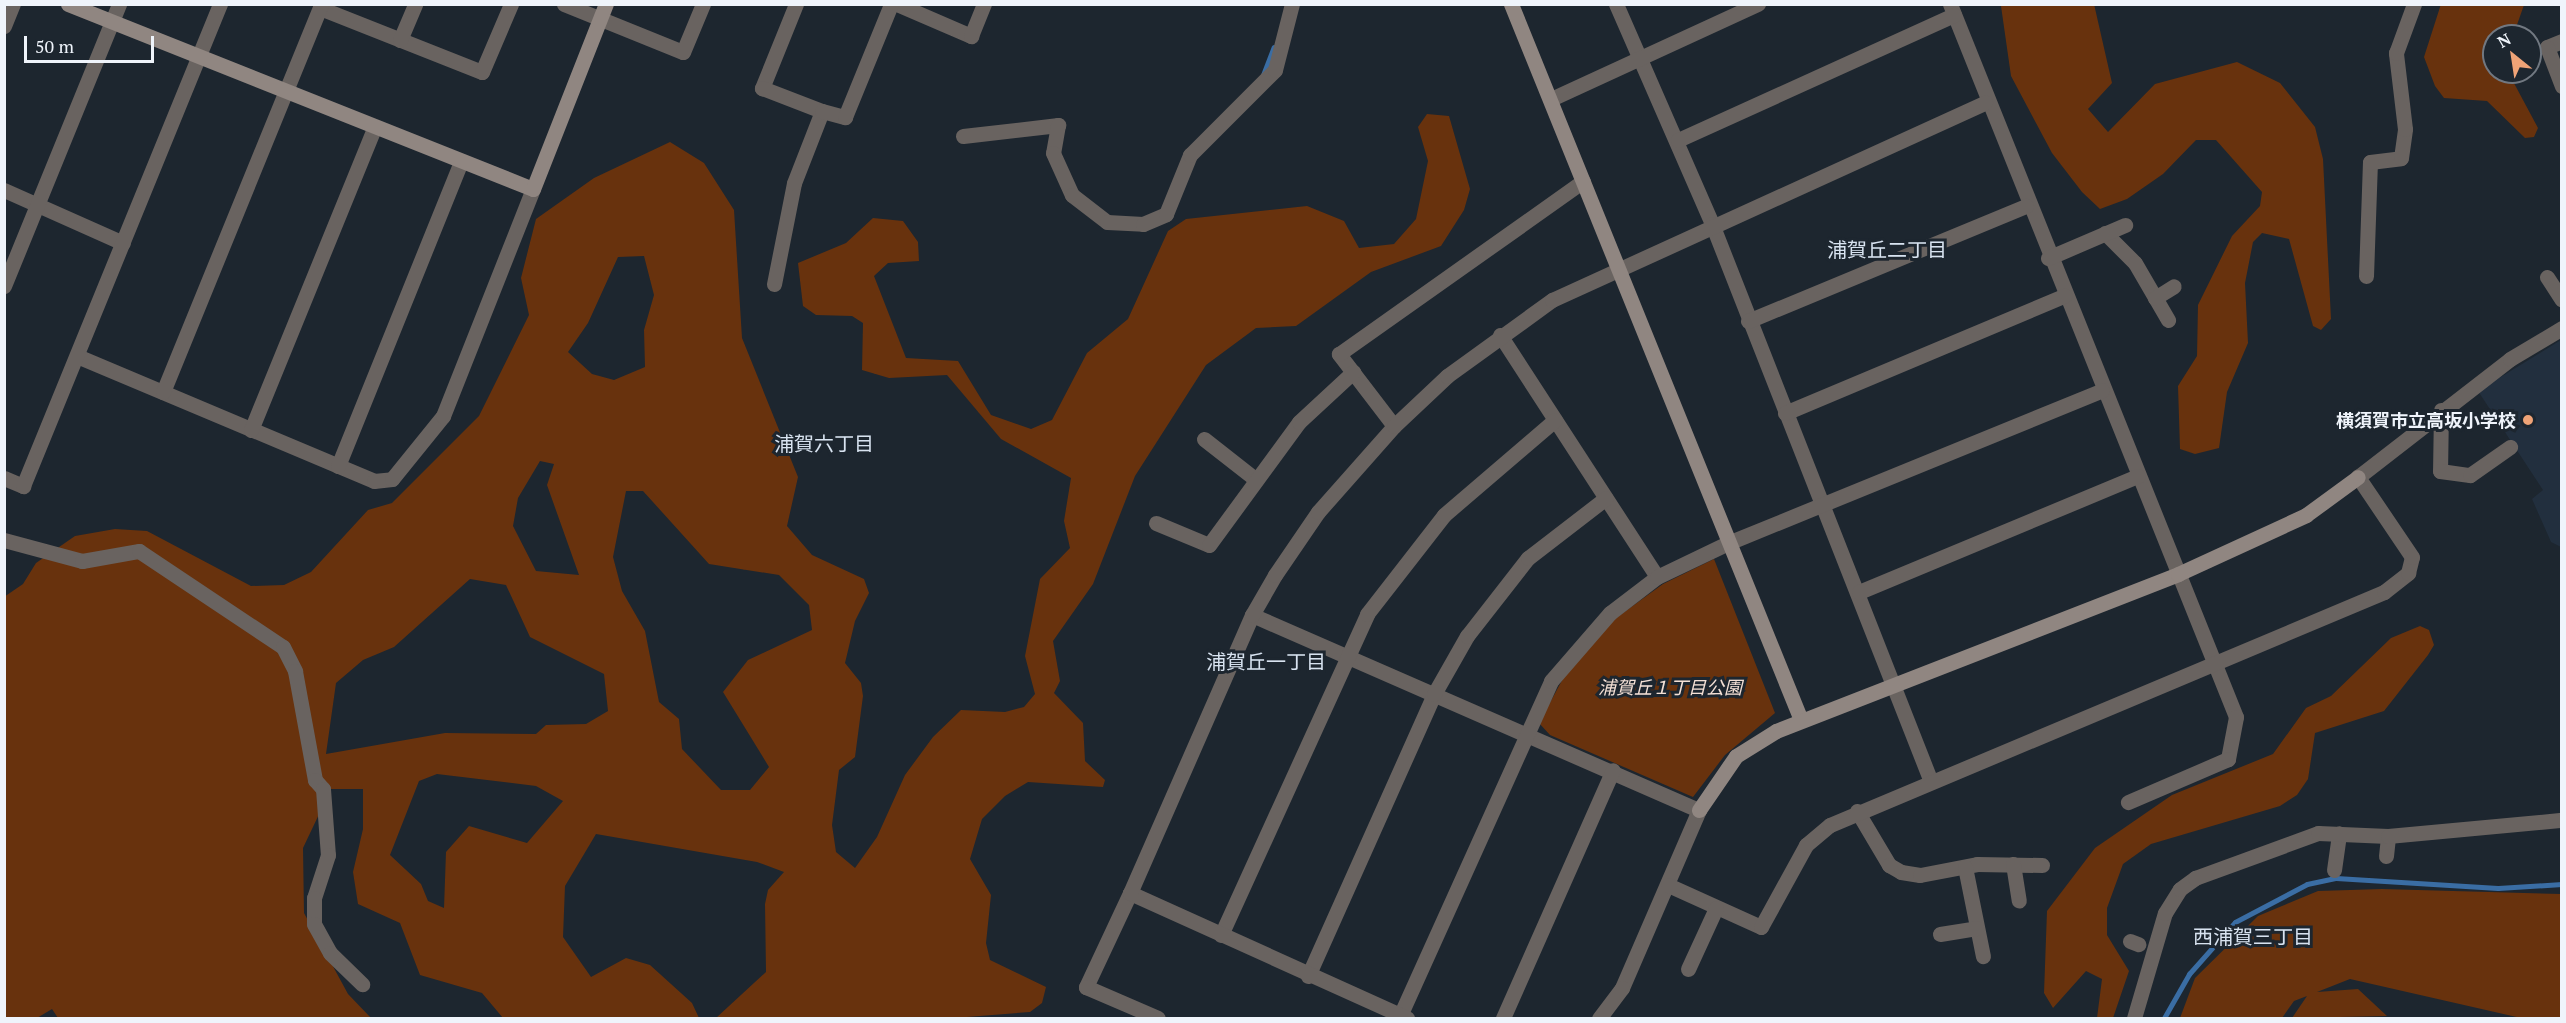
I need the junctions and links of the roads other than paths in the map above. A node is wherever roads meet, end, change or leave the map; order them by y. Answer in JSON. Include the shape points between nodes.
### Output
{"nodes":[{"id":1,"x":13,"y":4,"type":"edge"},
{"id":2,"x":68,"y":4,"type":"edge"},
{"id":3,"x":119,"y":4,"type":"edge"},
{"id":4,"x":220,"y":4,"type":"edge"},
{"id":5,"x":415,"y":4,"type":"edge"},
{"id":6,"x":511,"y":4,"type":"edge"},
{"id":7,"x":564,"y":4,"type":"edge"},
{"id":8,"x":703,"y":4,"type":"edge"},
{"id":9,"x":796,"y":4,"type":"edge"},
{"id":10,"x":891,"y":4,"type":"edge"},
{"id":11,"x":897,"y":4,"type":"edge"},
{"id":12,"x":984,"y":4,"type":"edge"},
{"id":13,"x":1292,"y":4,"type":"edge"},
{"id":14,"x":1511,"y":4,"type":"edge"},
{"id":15,"x":1616,"y":4,"type":"edge"},
{"id":16,"x":1758,"y":4,"type":"edge"},
{"id":17,"x":2414,"y":4,"type":"edge"},
{"id":18,"x":320,"y":6,"type":"edge"},
{"id":19,"x":1952,"y":10,"type":"edge"},
{"id":20,"x":603,"y":11,"type":"edge"},
{"id":21,"x":112,"y":22,"type":"junction"},
{"id":22,"x":4,"y":26,"type":"edge"},
{"id":23,"x":400,"y":40,"type":"junction"},
{"id":24,"x":2562,"y":41,"type":"edge"},
{"id":25,"x":199,"y":56,"type":"junction"},
{"id":26,"x":1641,"y":58,"type":"junction"},
{"id":27,"x":2562,"y":86,"type":"edge"},
{"id":28,"x":286,"y":90,"type":"junction"},
{"id":29,"x":1551,"y":99,"type":"junction"},
{"id":30,"x":1985,"y":103,"type":"junction"},
{"id":31,"x":822,"y":111,"type":"junction"},
{"id":32,"x":374,"y":128,"type":"junction"},
{"id":33,"x":963,"y":136,"type":"dead end"},
{"id":34,"x":1678,"y":140,"type":"junction"},
{"id":35,"x":461,"y":161,"type":"junction"},
{"id":36,"x":1583,"y":181,"type":"junction"},
{"id":37,"x":533,"y":189,"type":"junction"},
{"id":38,"x":4,"y":190,"type":"edge"},
{"id":39,"x":40,"y":206,"type":"junction"},
{"id":40,"x":2026,"y":206,"type":"junction"},
{"id":41,"x":1712,"y":224,"type":"junction"},
{"id":42,"x":2125,"y":225,"type":"dead end"},
{"id":43,"x":2105,"y":233,"type":"junction"},
{"id":44,"x":123,"y":243,"type":"junction"},
{"id":45,"x":2048,"y":258,"type":"junction"},
{"id":46,"x":1619,"y":267,"type":"junction"},
{"id":47,"x":2367,"y":276,"type":"dead end"},
{"id":48,"x":2547,"y":277,"type":"dead end"},
{"id":49,"x":6,"y":280,"type":"edge"},
{"id":50,"x":774,"y":284,"type":"dead end"},
{"id":51,"x":2174,"y":286,"type":"dead end"},
{"id":52,"x":2064,"y":296,"type":"junction"},
{"id":53,"x":2155,"y":298,"type":"junction"},
{"id":54,"x":2562,"y":300,"type":"edge"},
{"id":55,"x":2168,"y":320,"type":"dead end"},
{"id":56,"x":1748,"y":321,"type":"junction"},
{"id":57,"x":2562,"y":328,"type":"edge"},
{"id":58,"x":1500,"y":335,"type":"junction"},
{"id":59,"x":77,"y":356,"type":"junction"},
{"id":60,"x":1353,"y":372,"type":"junction"},
{"id":61,"x":2102,"y":390,"type":"junction"},
{"id":62,"x":163,"y":392,"type":"junction"},
{"id":63,"x":2441,"y":410,"type":"junction"},
{"id":64,"x":1785,"y":413,"type":"junction"},
{"id":65,"x":1555,"y":420,"type":"junction"},
{"id":66,"x":1394,"y":426,"type":"junction"},
{"id":67,"x":251,"y":430,"type":"junction"},
{"id":68,"x":1204,"y":439,"type":"dead end"},
{"id":69,"x":2510,"y":447,"type":"dead end"},
{"id":70,"x":338,"y":466,"type":"junction"},
{"id":71,"x":2138,"y":476,"type":"junction"},
{"id":72,"x":2358,"y":477,"type":"junction"},
{"id":73,"x":4,"y":478,"type":"edge"},
{"id":74,"x":1254,"y":478,"type":"junction"},
{"id":75,"x":1606,"y":498,"type":"junction"},
{"id":76,"x":1822,"y":502,"type":"junction"},
{"id":77,"x":1156,"y":523,"type":"dead end"},
{"id":78,"x":4,"y":540,"type":"edge"},
{"id":79,"x":1728,"y":543,"type":"junction"},
{"id":80,"x":2178,"y":574,"type":"junction"},
{"id":81,"x":1657,"y":577,"type":"junction"},
{"id":82,"x":1859,"y":592,"type":"junction"},
{"id":83,"x":1252,"y":615,"type":"junction"},
{"id":84,"x":1345,"y":656,"type":"junction"},
{"id":85,"x":2215,"y":666,"type":"junction"},
{"id":86,"x":1893,"y":684,"type":"junction"},
{"id":87,"x":1434,"y":694,"type":"junction"},
{"id":88,"x":1801,"y":720,"type":"junction"},
{"id":89,"x":1526,"y":733,"type":"junction"},
{"id":90,"x":1613,"y":770,"type":"junction"},
{"id":91,"x":1930,"y":779,"type":"junction"},
{"id":92,"x":2128,"y":802,"type":"dead end"},
{"id":93,"x":1699,"y":810,"type":"junction"},
{"id":94,"x":1857,"y":811,"type":"junction"},
{"id":95,"x":2562,"y":820,"type":"edge"},
{"id":96,"x":2339,"y":833,"type":"junction"},
{"id":97,"x":2388,"y":836,"type":"junction"},
{"id":98,"x":2386,"y":856,"type":"dead end"},
{"id":99,"x":2013,"y":864,"type":"junction"},
{"id":100,"x":2042,"y":865,"type":"dead end"},
{"id":101,"x":1965,"y":867,"type":"junction"},
{"id":102,"x":2334,"y":870,"type":"dead end"},
{"id":103,"x":1668,"y":885,"type":"junction"},
{"id":104,"x":1131,"y":893,"type":"junction"},
{"id":105,"x":2019,"y":901,"type":"dead end"},
{"id":106,"x":1716,"y":908,"type":"junction"},
{"id":107,"x":1977,"y":928,"type":"junction"},
{"id":108,"x":1940,"y":934,"type":"dead end"},
{"id":109,"x":1221,"y":935,"type":"junction"},
{"id":110,"x":1983,"y":956,"type":"dead end"},
{"id":111,"x":1688,"y":969,"type":"dead end"},
{"id":112,"x":1308,"y":976,"type":"junction"},
{"id":113,"x":362,"y":984,"type":"dead end"},
{"id":114,"x":1158,"y":1018,"type":"edge"},
{"id":115,"x":1402,"y":1018,"type":"edge"},
{"id":116,"x":1503,"y":1018,"type":"edge"},
{"id":117,"x":1599,"y":1018,"type":"edge"},
{"id":118,"x":2134,"y":1018,"type":"edge"}],
"edges":[{"from":1,"to":22,"type":"street"},
{"from":2,"to":21,"type":"street"},
{"from":3,"to":21,"type":"street"},
{"from":4,"to":25,"type":"street"},
{"from":5,"to":23,"type":"street"},
{"from":6,"to":23,"type":"street","via":[[482,72]]},
{"from":7,"to":20,"type":"street"},
{"from":8,"to":20,"type":"street","via":[[683,52]]},
{"from":9,"to":31,"type":"street","via":[[762,88]]},
{"from":10,"to":31,"type":"street","via":[[844,117]]},
{"from":11,"to":12,"type":"street","via":[[971,36]]},
{"from":13,"to":33,"type":"street","via":[[1275,70],[1190,155],[1166,214],[1143,224],[1107,222],[1072,195],[1053,153],[1058,124]]},
{"from":14,"to":29,"type":"street"},
{"from":15,"to":26,"type":"street"},
{"from":16,"to":26,"type":"street"},
{"from":17,"to":47,"type":"street","via":[[2403,24],[2394,69],[2404,129],[2401,158],[2370,162]]},
{"from":18,"to":23,"type":"street"},
{"from":18,"to":28,"type":"street"},
{"from":19,"to":30,"type":"street"},
{"from":19,"to":34,"type":"street"},
{"from":20,"to":37,"type":"street"},
{"from":21,"to":25,"type":"street"},
{"from":21,"to":39,"type":"street"},
{"from":24,"to":27,"type":"street","via":[[2547,47]]},
{"from":25,"to":28,"type":"street"},
{"from":25,"to":44,"type":"street"},
{"from":26,"to":29,"type":"street"},
{"from":26,"to":34,"type":"street"},
{"from":28,"to":32,"type":"street"},
{"from":28,"to":62,"type":"street"},
{"from":29,"to":36,"type":"street"},
{"from":30,"to":40,"type":"street"},
{"from":30,"to":41,"type":"street"},
{"from":31,"to":50,"type":"street","via":[[794,183]]},
{"from":32,"to":35,"type":"street"},
{"from":32,"to":67,"type":"street"},
{"from":34,"to":41,"type":"street"},
{"from":35,"to":37,"type":"street"},
{"from":35,"to":70,"type":"street"},
{"from":36,"to":46,"type":"street"},
{"from":36,"to":60,"type":"street","via":[[1339,354]]},
{"from":37,"to":70,"type":"street","via":[[442,416],[392,479],[374,482]]},
{"from":38,"to":39,"type":"street"},
{"from":39,"to":44,"type":"street"},
{"from":39,"to":49,"type":"street"},
{"from":40,"to":45,"type":"street"},
{"from":40,"to":56,"type":"street"},
{"from":41,"to":46,"type":"street"},
{"from":41,"to":56,"type":"street"},
{"from":42,"to":43,"type":"street"},
{"from":43,"to":45,"type":"street"},
{"from":43,"to":53,"type":"street","via":[[2135,263]]},
{"from":44,"to":59,"type":"street"},
{"from":45,"to":52,"type":"street"},
{"from":46,"to":58,"type":"street","via":[[1552,300]]},
{"from":46,"to":79,"type":"street"},
{"from":48,"to":54,"type":"street"},
{"from":51,"to":53,"type":"street"},
{"from":52,"to":61,"type":"street"},
{"from":52,"to":64,"type":"street"},
{"from":53,"to":55,"type":"street"},
{"from":56,"to":64,"type":"street"},
{"from":57,"to":63,"type":"street"},
{"from":58,"to":65,"type":"street"},
{"from":58,"to":66,"type":"street"},
{"from":59,"to":62,"type":"street"},
{"from":59,"to":73,"type":"street","via":[[23,486]]},
{"from":60,"to":66,"type":"street"},
{"from":60,"to":74,"type":"street","via":[[1299,422]]},
{"from":61,"to":71,"type":"street"},
{"from":61,"to":76,"type":"street"},
{"from":62,"to":67,"type":"street"},
{"from":63,"to":69,"type":"street","via":[[2440,471],[2470,475]]},
{"from":63,"to":72,"type":"street"},
{"from":64,"to":76,"type":"street"},
{"from":65,"to":75,"type":"street"},
{"from":65,"to":84,"type":"street","via":[[1444,515],[1367,614]]},
{"from":66,"to":83,"type":"street","via":[[1318,512]]},
{"from":67,"to":70,"type":"street"},
{"from":68,"to":74,"type":"street"},
{"from":71,"to":80,"type":"street"},
{"from":71,"to":82,"type":"street"},
{"from":72,"to":80,"type":"street","via":[[2306,515]]},
{"from":72,"to":85,"type":"street","via":[[2412,557],[2408,573],[2359,605]]},
{"from":74,"to":77,"type":"street","via":[[1209,545]]},
{"from":75,"to":81,"type":"street"},
{"from":75,"to":87,"type":"street","via":[[1528,558],[1498,592]]},
{"from":76,"to":79,"type":"street"},
{"from":76,"to":82,"type":"street"},
{"from":78,"to":113,"type":"street","via":[[82,561],[139,551],[283,647],[295,671],[325,807],[328,855],[314,898],[314,924],[330,953]]},
{"from":79,"to":81,"type":"street"},
{"from":79,"to":88,"type":"street"},
{"from":80,"to":85,"type":"street"},
{"from":80,"to":86,"type":"street"},
{"from":81,"to":89,"type":"street","via":[[1579,645],[1551,681]]},
{"from":82,"to":86,"type":"street"},
{"from":83,"to":84,"type":"street"},
{"from":83,"to":104,"type":"street"},
{"from":84,"to":87,"type":"street"},
{"from":84,"to":109,"type":"street"},
{"from":85,"to":91,"type":"street"},
{"from":85,"to":92,"type":"street","via":[[2236,717],[2228,759]]},
{"from":86,"to":88,"type":"street"},
{"from":86,"to":91,"type":"street"},
{"from":87,"to":89,"type":"street"},
{"from":87,"to":112,"type":"street"},
{"from":88,"to":93,"type":"street","via":[[1736,756]]},
{"from":89,"to":90,"type":"street"},
{"from":89,"to":115,"type":"street"},
{"from":90,"to":93,"type":"street"},
{"from":90,"to":116,"type":"street"},
{"from":91,"to":94,"type":"street"},
{"from":93,"to":103,"type":"street"},
{"from":94,"to":101,"type":"street","via":[[1889,865],[1901,872],[1920,875]]},
{"from":94,"to":106,"type":"street","via":[[1806,845],[1761,927]]},
{"from":95,"to":97,"type":"street"},
{"from":96,"to":97,"type":"street"},
{"from":96,"to":102,"type":"street"},
{"from":96,"to":118,"type":"street","via":[[2318,832],[2195,878],[2180,889],[2165,913]]},
{"from":97,"to":98,"type":"street"},
{"from":99,"to":100,"type":"street"},
{"from":99,"to":101,"type":"street"},
{"from":99,"to":105,"type":"street"},
{"from":101,"to":107,"type":"street"},
{"from":103,"to":106,"type":"street"},
{"from":103,"to":117,"type":"street","via":[[1622,988]]},
{"from":104,"to":109,"type":"street"},
{"from":104,"to":114,"type":"street","via":[[1086,987]]},
{"from":106,"to":111,"type":"street"},
{"from":107,"to":108,"type":"street"},
{"from":107,"to":110,"type":"street"},
{"from":109,"to":112,"type":"street"},
{"from":112,"to":115,"type":"street"}]}
